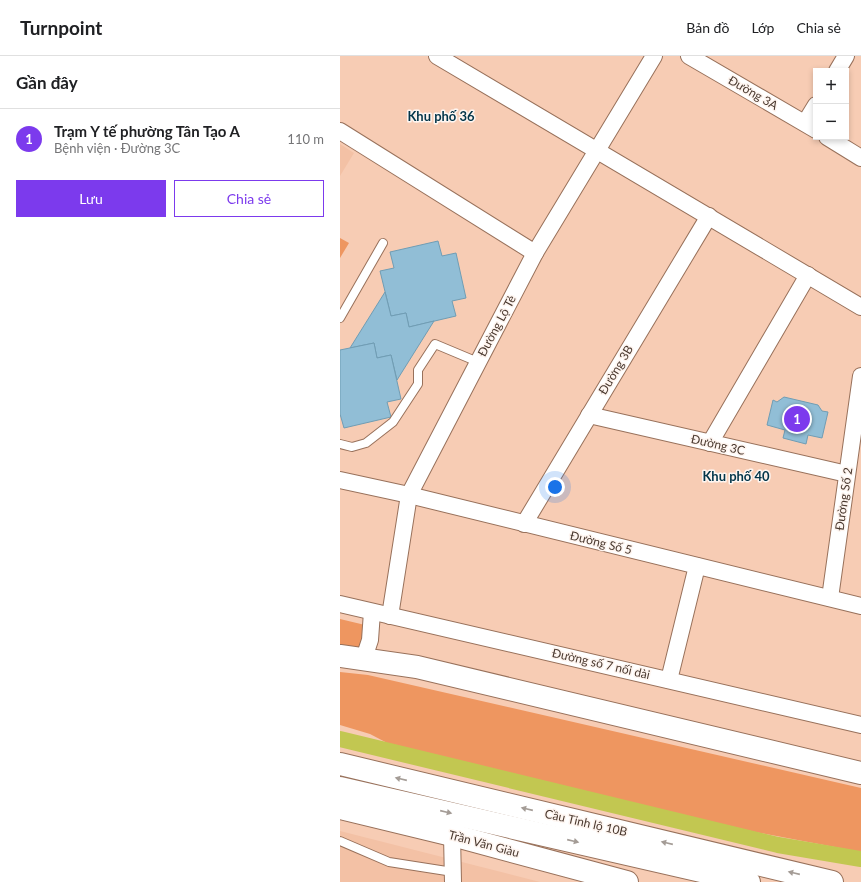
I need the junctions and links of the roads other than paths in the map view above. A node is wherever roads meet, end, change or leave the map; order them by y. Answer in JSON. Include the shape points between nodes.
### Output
{"nodes":[{"id":1,"x":437,"y":56,"type":"edge"},
{"id":2,"x":654,"y":56,"type":"edge"},
{"id":3,"x":689,"y":56,"type":"edge"},
{"id":4,"x":846,"y":56,"type":"edge"},
{"id":5,"x":839,"y":68,"type":"edge"},
{"id":6,"x":813,"y":116,"type":"edge"},
{"id":7,"x":810,"y":127,"type":"edge"},
{"id":8,"x":340,"y":131,"type":"edge"},
{"id":9,"x":832,"y":140,"type":"edge"},
{"id":10,"x":598,"y":150,"type":"junction"},
{"id":11,"x":861,"y":158,"type":"edge"},
{"id":12,"x":709,"y":216,"type":"junction"},
{"id":13,"x":383,"y":243,"type":"dead end"},
{"id":14,"x":535,"y":253,"type":"junction"},
{"id":15,"x":808,"y":275,"type":"junction"},
{"id":16,"x":861,"y":307,"type":"edge"},
{"id":17,"x":340,"y":318,"type":"edge"},
{"id":18,"x":478,"y":362,"type":"junction"},
{"id":19,"x":861,"y":376,"type":"edge"},
{"id":20,"x":589,"y":415,"type":"junction"},
{"id":21,"x":710,"y":443,"type":"junction"},
{"id":22,"x":340,"y":444,"type":"edge"},
{"id":23,"x":847,"y":474,"type":"junction"},
{"id":24,"x":340,"y":480,"type":"edge"},
{"id":25,"x":409,"y":495,"type":"junction"},
{"id":26,"x":524,"y":524,"type":"junction"},
{"id":27,"x":697,"y":566,"type":"junction"},
{"id":28,"x":830,"y":598,"type":"junction"},
{"id":29,"x":340,"y":604,"type":"edge"},
{"id":30,"x":861,"y":606,"type":"edge"},
{"id":31,"x":372,"y":612,"type":"junction"},
{"id":32,"x":390,"y":616,"type":"junction"},
{"id":33,"x":340,"y":656,"type":"edge"},
{"id":34,"x":364,"y":658,"type":"junction"},
{"id":35,"x":670,"y":680,"type":"junction"},
{"id":36,"x":861,"y":726,"type":"edge"},
{"id":37,"x":340,"y":764,"type":"edge"},
{"id":38,"x":861,"y":773,"type":"edge"},
{"id":39,"x":340,"y":788,"type":"edge"},
{"id":40,"x":340,"y":808,"type":"edge"},
{"id":41,"x":452,"y":835,"type":"junction"},
{"id":42,"x":340,"y":842,"type":"edge"},
{"id":43,"x":453,"y":877,"type":"edge"},
{"id":44,"x":606,"y":880,"type":"edge"},
{"id":45,"x":627,"y":882,"type":"edge"},
{"id":46,"x":748,"y":882,"type":"edge"},
{"id":47,"x":832,"y":882,"type":"edge"}],
"edges":[{"from":1,"to":10,"type":"street"},
{"from":2,"to":10,"type":"street","name":"Đường Lộ Tẻ"},
{"from":3,"to":7,"type":"street","name":"Đường 3A"},
{"from":4,"to":5,"type":"street"},
{"from":6,"to":7,"type":"street"},
{"from":8,"to":14,"type":"street"},
{"from":9,"to":11,"type":"street"},
{"from":10,"to":12,"type":"street"},
{"from":10,"to":14,"type":"street","name":"Đường Lộ Tẻ"},
{"from":12,"to":15,"type":"street"},
{"from":12,"to":20,"type":"street","name":"Đường 3B"},
{"from":13,"to":17,"type":"lane"},
{"from":14,"to":18,"type":"street","name":"Đường Lộ Tẻ"},
{"from":15,"to":16,"type":"street"},
{"from":15,"to":21,"type":"street"},
{"from":18,"to":22,"type":"lane","via":[[435,344],[418,370],[418,384],[393,422],[366,442],[352,446]]},
{"from":18,"to":25,"type":"street","name":"Đường Lộ Tẻ"},
{"from":19,"to":23,"type":"street","name":"Đường Số 2"},
{"from":20,"to":21,"type":"street","name":"Đường 3C"},
{"from":20,"to":26,"type":"street","name":"Đường 3B"},
{"from":21,"to":23,"type":"street","name":"Đường 3C"},
{"from":23,"to":28,"type":"street","name":"Đường Số 2"},
{"from":24,"to":25,"type":"street","name":"Đường Số 5"},
{"from":25,"to":26,"type":"street","name":"Đường Số 5"},
{"from":25,"to":32,"type":"street","name":"Đường Lộ Tẻ"},
{"from":26,"to":27,"type":"street","name":"Đường Số 5"},
{"from":27,"to":28,"type":"street","name":"Đường Số 5"},
{"from":27,"to":35,"type":"street"},
{"from":28,"to":30,"type":"street","name":"Đường Số 5"},
{"from":29,"to":31,"type":"street","name":"Đường số 7 nối dài"},
{"from":31,"to":32,"type":"street","name":"Đường số 7 nối dài"},
{"from":31,"to":34,"type":"street","via":[[370,640]]},
{"from":32,"to":35,"type":"street","name":"Đường số 7 nối dài"},
{"from":33,"to":34,"type":"main road"},
{"from":34,"to":38,"type":"main road","via":[[417,667]]},
{"from":35,"to":36,"type":"street","name":"Đường số 7 nối dài"},
{"from":47,"to":37,"type":"main road","name":"Cầu Tỉnh lộ 10B","one_way":true},
{"from":39,"to":46,"type":"main road","name":"Cầu Tỉnh lộ 10B","one_way":true},
{"from":40,"to":41,"type":"main road","name":"Trần Văn Giàu"},
{"from":41,"to":43,"type":"street"},
{"from":41,"to":44,"type":"main road","name":"Trần Văn Giàu"},
{"from":42,"to":43,"type":"lane","via":[[389,862]]},
{"from":44,"to":45,"type":"main road","name":"Trần Văn Giàu"}]}
